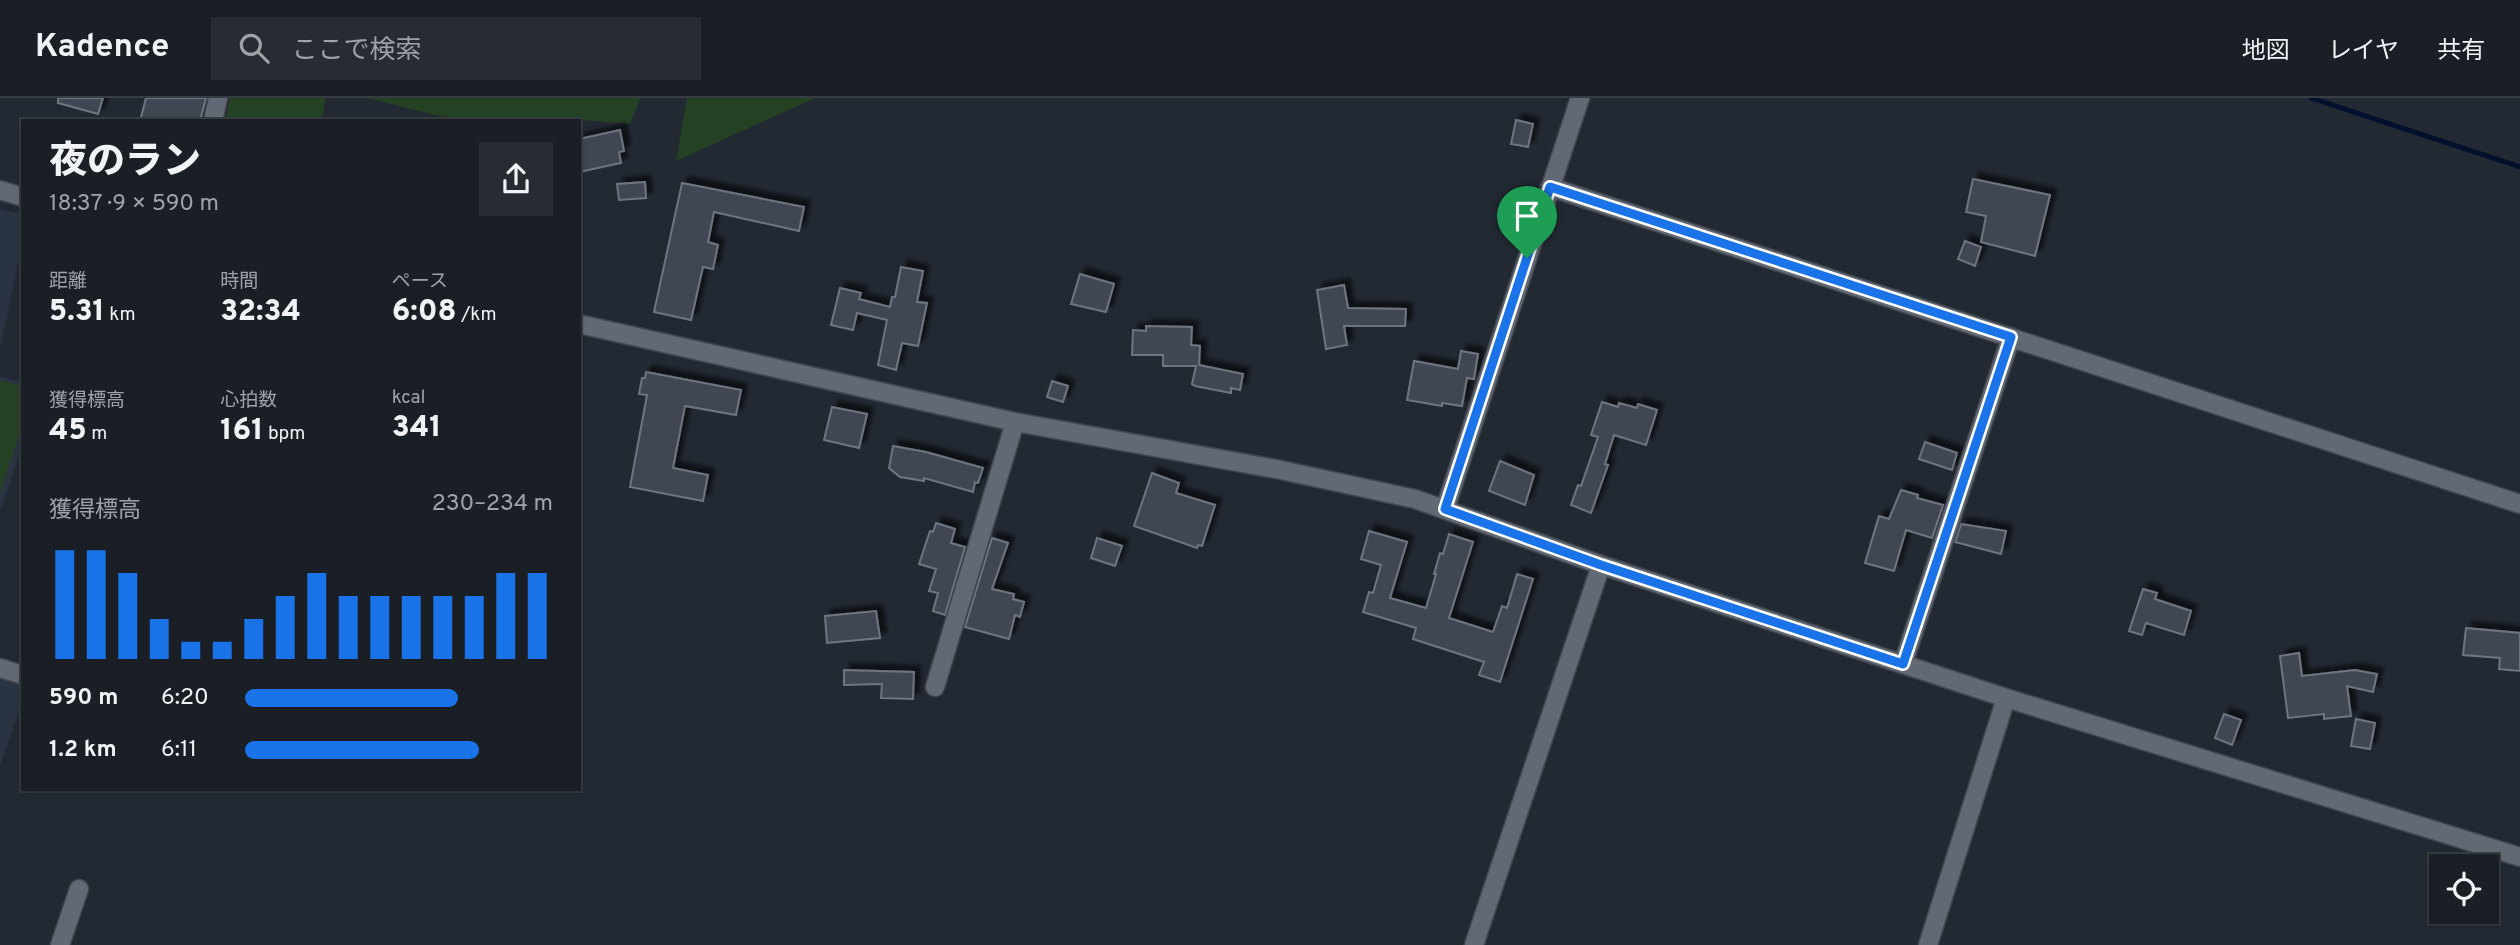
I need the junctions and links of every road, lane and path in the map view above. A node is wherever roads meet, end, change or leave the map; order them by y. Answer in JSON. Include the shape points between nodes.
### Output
{"nodes":[{"id":1,"x":218,"y":98,"type":"edge"},
{"id":2,"x":1580,"y":98,"type":"edge"},
{"id":3,"x":213,"y":119,"type":"edge"},
{"id":4,"x":1550,"y":187,"type":"junction"},
{"id":5,"x":0,"y":190,"type":"edge"},
{"id":6,"x":21,"y":196,"type":"edge"},
{"id":7,"x":581,"y":324,"type":"edge"},
{"id":8,"x":2011,"y":337,"type":"junction"},
{"id":9,"x":1015,"y":422,"type":"junction"},
{"id":10,"x":2520,"y":504,"type":"edge"},
{"id":11,"x":1445,"y":509,"type":"junction"},
{"id":12,"x":1601,"y":565,"type":"junction"},
{"id":13,"x":1903,"y":664,"type":"junction"},
{"id":14,"x":0,"y":668,"type":"edge"},
{"id":15,"x":21,"y":674,"type":"edge"},
{"id":16,"x":935,"y":687,"type":"dead end"},
{"id":17,"x":2006,"y":698,"type":"junction"},
{"id":18,"x":2518,"y":852,"type":"edge"},
{"id":19,"x":79,"y":889,"type":"dead end"},
{"id":20,"x":60,"y":945,"type":"edge"},
{"id":21,"x":1474,"y":945,"type":"edge"},
{"id":22,"x":1928,"y":945,"type":"edge"}],
"edges":[{"from":1,"to":3,"type":"street"},
{"from":2,"to":4,"type":"street"},
{"from":4,"to":8,"type":"street"},
{"from":4,"to":11,"type":"street"},
{"from":5,"to":6,"type":"street"},
{"from":7,"to":9,"type":"street"},
{"from":8,"to":10,"type":"street"},
{"from":8,"to":13,"type":"street"},
{"from":9,"to":11,"type":"street","via":[[1276,469]]},
{"from":9,"to":16,"type":"street"},
{"from":11,"to":12,"type":"street"},
{"from":12,"to":13,"type":"street"},
{"from":12,"to":21,"type":"street"},
{"from":13,"to":17,"type":"street"},
{"from":14,"to":15,"type":"street"},
{"from":17,"to":18,"type":"street"},
{"from":17,"to":22,"type":"street"},
{"from":19,"to":20,"type":"street"}]}
